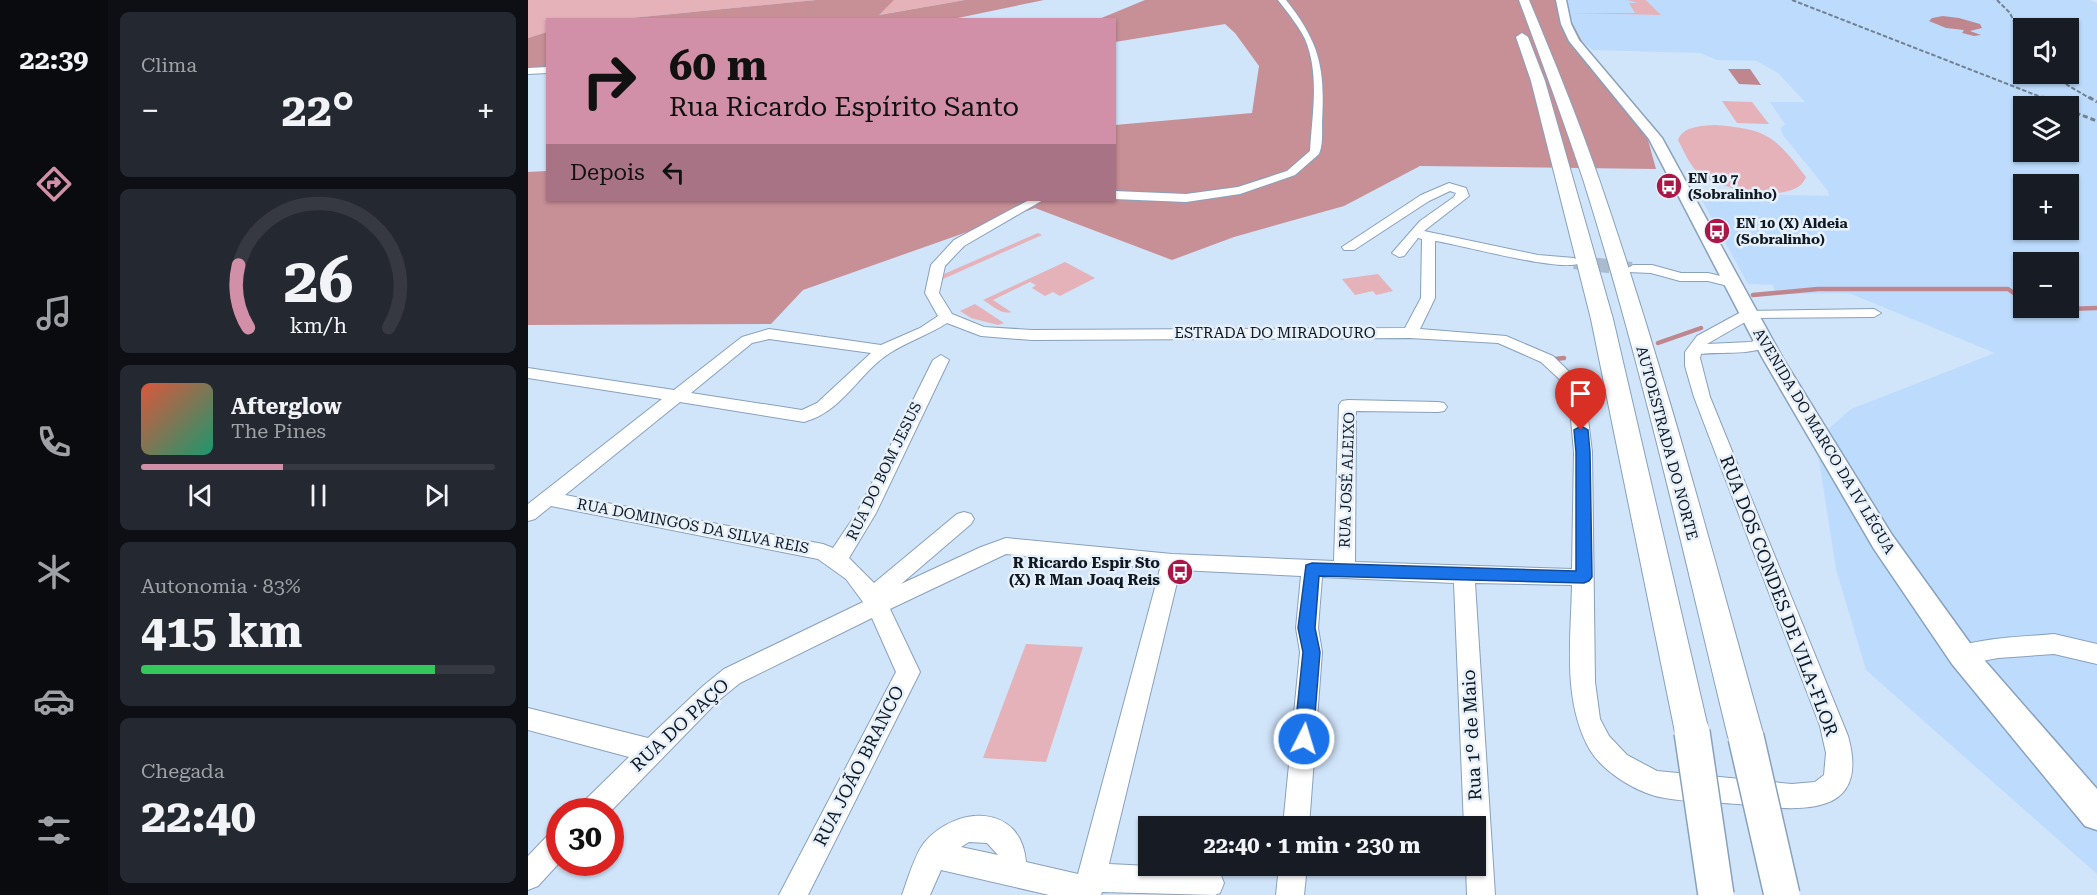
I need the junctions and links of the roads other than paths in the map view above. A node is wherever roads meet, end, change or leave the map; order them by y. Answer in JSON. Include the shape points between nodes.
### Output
{"nodes":[{"id":1,"x":1282,"y":0,"type":"edge"},
{"id":2,"x":1508,"y":0,"type":"edge"},
{"id":3,"x":1524,"y":0,"type":"edge"},
{"id":4,"x":1562,"y":0,"type":"edge"},
{"id":5,"x":546,"y":70,"type":"edge"},
{"id":6,"x":528,"y":71,"type":"edge"},
{"id":7,"x":1116,"y":195,"type":"edge"},
{"id":8,"x":1035,"y":201,"type":"edge"},
{"id":9,"x":1385,"y":226,"type":"junction"},
{"id":10,"x":1413,"y":233,"type":"junction"},
{"id":11,"x":1429,"y":236,"type":"junction"},
{"id":12,"x":1348,"y":247,"type":"dead end"},
{"id":13,"x":1399,"y":253,"type":"dead end"},
{"id":14,"x":1574,"y":262,"type":"tunnel mouth"},
{"id":15,"x":1633,"y":269,"type":"tunnel mouth"},
{"id":16,"x":1732,"y":283,"type":"junction"},
{"id":17,"x":1874,"y":313,"type":"dead end"},
{"id":18,"x":1748,"y":314,"type":"junction"},
{"id":19,"x":946,"y":317,"type":"junction"},
{"id":20,"x":1410,"y":333,"type":"junction"},
{"id":21,"x":1713,"y":335,"type":"junction"},
{"id":22,"x":1761,"y":348,"type":"junction"},
{"id":23,"x":883,"y":350,"type":"junction"},
{"id":24,"x":1693,"y":350,"type":"junction"},
{"id":25,"x":941,"y":360,"type":"dead end"},
{"id":26,"x":528,"y":373,"type":"edge"},
{"id":27,"x":677,"y":396,"type":"junction"},
{"id":28,"x":1438,"y":407,"type":"dead end"},
{"id":29,"x":547,"y":498,"type":"junction"},
{"id":30,"x":528,"y":514,"type":"edge"},
{"id":31,"x":964,"y":519,"type":"dead end"},
{"id":32,"x":837,"y":559,"type":"junction"},
{"id":33,"x":1172,"y":562,"type":"junction"},
{"id":34,"x":1312,"y":569,"type":"junction"},
{"id":35,"x":1344,"y":571,"type":"junction"},
{"id":36,"x":1464,"y":575,"type":"junction"},
{"id":37,"x":1584,"y":577,"type":"junction"},
{"id":38,"x":874,"y":601,"type":"junction"},
{"id":39,"x":2097,"y":654,"type":"edge"},
{"id":40,"x":1962,"y":655,"type":"junction"},
{"id":41,"x":528,"y":719,"type":"edge"},
{"id":42,"x":652,"y":751,"type":"junction"},
{"id":43,"x":605,"y":798,"type":"edge"},
{"id":44,"x":2097,"y":814,"type":"edge"},
{"id":45,"x":1297,"y":816,"type":"edge"},
{"id":46,"x":546,"y":857,"type":"edge"},
{"id":47,"x":528,"y":876,"type":"edge"},
{"id":48,"x":1292,"y":876,"type":"edge"},
{"id":49,"x":1210,"y":884,"type":"dead end"},
{"id":50,"x":1089,"y":887,"type":"edge"},
{"id":51,"x":793,"y":895,"type":"edge"},
{"id":52,"x":916,"y":895,"type":"edge"},
{"id":53,"x":1290,"y":895,"type":"edge"},
{"id":54,"x":1481,"y":895,"type":"edge"},
{"id":55,"x":1716,"y":895,"type":"edge"},
{"id":56,"x":1782,"y":895,"type":"edge"}],
"edges":[{"from":1,"to":7,"type":"street","via":[[1312,47],[1319,91],[1315,152],[1291,174],[1240,190],[1186,198]]},
{"from":2,"to":55,"type":"highway","bridge":true,"via":[[1538,81],[1602,319],[1692,732]]},
{"from":3,"to":56,"type":"highway","name":"AUTOESTRADA DO NORTE","bridge":true,"via":[[1558,81],[1635,321],[1746,737]]},
{"from":4,"to":16,"type":"main road","name":"AVENIDA DO MARCO DA IV LÉGUA","via":[[1574,41],[1655,138]]},
{"from":5,"to":6,"type":"street"},
{"from":8,"to":19,"type":"street","via":[[959,243],[938,264],[932,293]]},
{"from":9,"to":10,"type":"street"},
{"from":9,"to":10,"type":"street","via":[[1425,198],[1452,187],[1462,191],[1463,196]]},
{"from":9,"to":12,"type":"street"},
{"from":10,"to":11,"type":"street"},
{"from":10,"to":13,"type":"street"},
{"from":11,"to":14,"type":"street","via":[[1538,259]]},
{"from":11,"to":20,"type":"street","via":[[1428,298]]},
{"from":15,"to":16,"type":"street"},
{"from":16,"to":18,"type":"main road","name":"AVENIDA DO MARCO DA IV LÉGUA"},
{"from":17,"to":18,"type":"street"},
{"from":18,"to":21,"type":"street"},
{"from":18,"to":22,"type":"main road","name":"AVENIDA DO MARCO DA IV LÉGUA"},
{"from":19,"to":20,"type":"street","name":"ESTRADA DO MIRADOURO","via":[[981,331],[1032,335]]},
{"from":19,"to":23,"type":"street"},
{"from":20,"to":37,"type":"street","name":"ESTRADA DO MIRADOURO","via":[[1501,339],[1547,359],[1576,386],[1583,452]]},
{"from":21,"to":22,"type":"street","via":[[1736,335]]},
{"from":21,"to":24,"type":"street"},
{"from":22,"to":24,"type":"street","via":[[1719,346]]},
{"from":22,"to":40,"type":"main road","name":"AVENIDA DO MARCO DA IV LÉGUA","via":[[1883,542]]},
{"from":23,"to":27,"type":"street","via":[[760,335],[747,340]]},
{"from":23,"to":27,"type":"street","via":[[823,407],[804,416]]},
{"from":24,"to":37,"type":"street","name":"RUA DOS CONDES DE VILA-FLOR","via":[[1691,360],[1706,406],[1787,607],[1839,752],[1836,781],[1820,794],[1792,798],[1654,783],[1618,763],[1600,744],[1588,720],[1582,682]]},
{"from":25,"to":32,"type":"street","name":"RUA DO BOM JESUS","via":[[855,534]]},
{"from":26,"to":27,"type":"street"},
{"from":27,"to":29,"type":"street"},
{"from":28,"to":35,"type":"street","name":"RUA JOSÉ ALEIXO","via":[[1348,405]]},
{"from":29,"to":30,"type":"street"},
{"from":29,"to":32,"type":"street","name":"RUA DOMINGOS DA SILVA REIS","via":[[814,549]]},
{"from":31,"to":38,"type":"street"},
{"from":32,"to":38,"type":"street"},
{"from":33,"to":34,"type":"street"},
{"from":33,"to":38,"type":"street","via":[[1006,546]]},
{"from":33,"to":50,"type":"street"},
{"from":34,"to":35,"type":"street"},
{"from":34,"to":45,"type":"street","via":[[1307,628],[1311,652]]},
{"from":35,"to":36,"type":"street"},
{"from":36,"to":37,"type":"street"},
{"from":36,"to":54,"type":"street","name":"Rua 1º de Maio"},
{"from":38,"to":42,"type":"street","name":"RUA DO PAÇO","via":[[732,676]]},
{"from":38,"to":51,"type":"street","name":"RUA JOÃO BRANCO","via":[[908,672]]},
{"from":39,"to":40,"type":"street","via":[[2054,644]]},
{"from":40,"to":44,"type":"main road","name":"AVENIDA DO MARCO DA IV LÉGUA"},
{"from":41,"to":42,"type":"street"},
{"from":42,"to":43,"type":"street","name":"RUA DO PAÇO"},
{"from":46,"to":47,"type":"street"},
{"from":48,"to":53,"type":"street"},
{"from":49,"to":50,"type":"street"},
{"from":50,"to":52,"type":"street","via":[[933,854]]}]}
